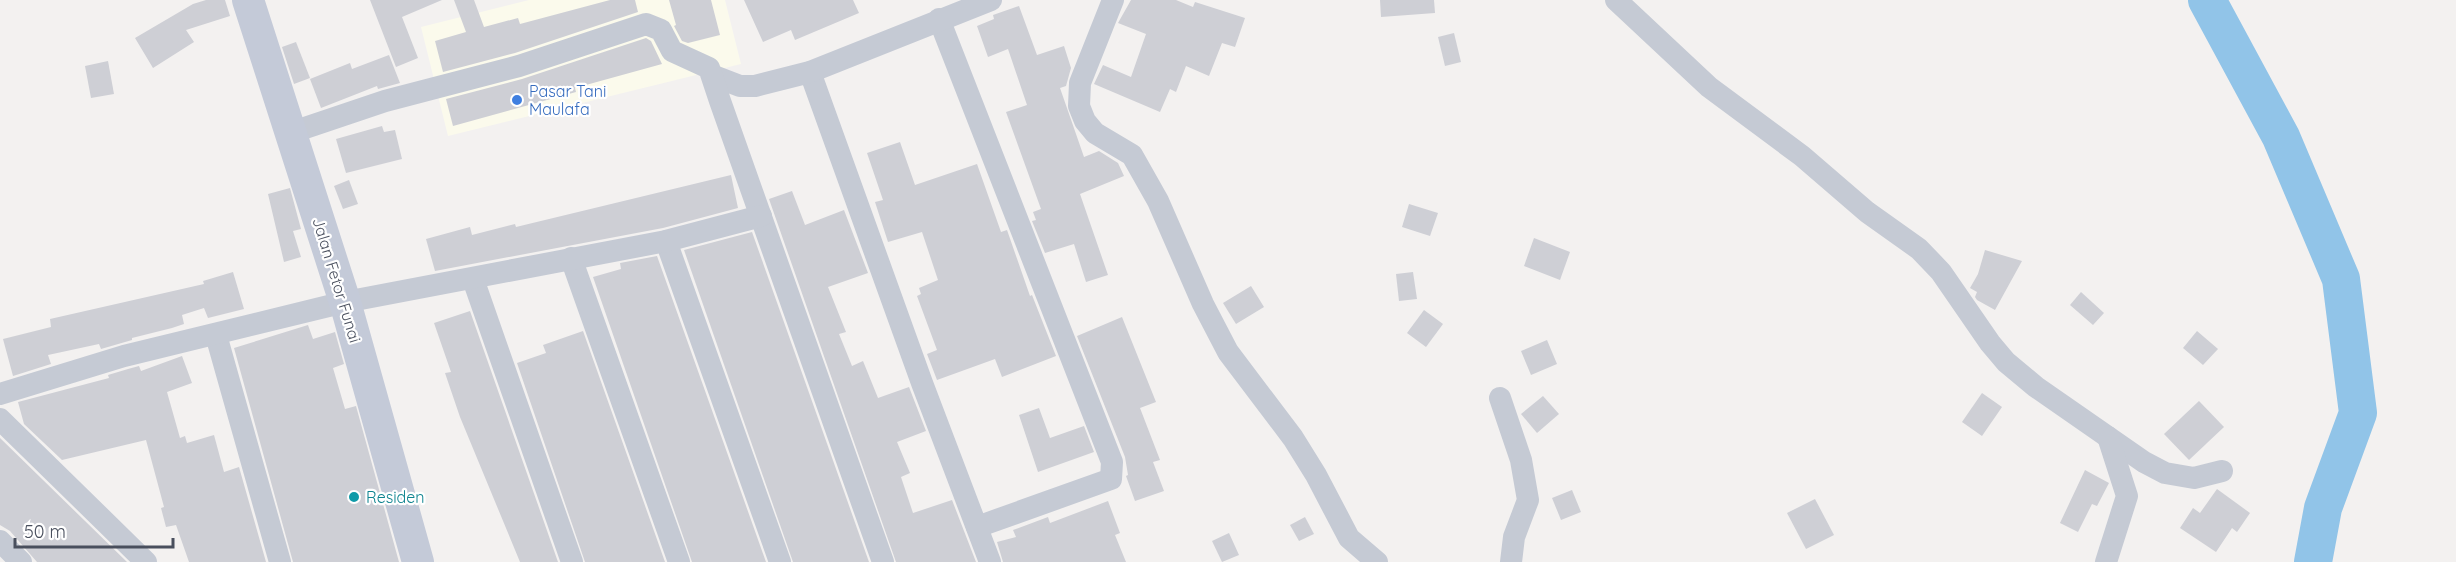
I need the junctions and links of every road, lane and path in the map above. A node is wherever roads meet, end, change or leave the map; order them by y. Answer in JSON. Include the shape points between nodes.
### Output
{"nodes":[{"id":1,"x":248,"y":0,"type":"edge"},
{"id":2,"x":991,"y":0,"type":"edge"},
{"id":3,"x":1113,"y":0,"type":"edge"},
{"id":4,"x":1616,"y":0,"type":"edge"},
{"id":5,"x":939,"y":19,"type":"junction"},
{"id":6,"x":810,"y":72,"type":"junction"},
{"id":7,"x":714,"y":76,"type":"junction"},
{"id":8,"x":292,"y":132,"type":"junction"},
{"id":9,"x":761,"y":216,"type":"junction"},
{"id":10,"x":666,"y":241,"type":"junction"},
{"id":11,"x":571,"y":258,"type":"junction"},
{"id":12,"x":472,"y":279,"type":"junction"},
{"id":13,"x":345,"y":302,"type":"junction"},
{"id":14,"x":216,"y":335,"type":"junction"},
{"id":15,"x":0,"y":394,"type":"edge"},
{"id":16,"x":1500,"y":398,"type":"dead end"},
{"id":17,"x":0,"y":419,"type":"edge"},
{"id":18,"x":2108,"y":437,"type":"junction"},
{"id":19,"x":2222,"y":471,"type":"dead end"},
{"id":20,"x":977,"y":527,"type":"junction"},
{"id":21,"x":0,"y":542,"type":"edge"},
{"id":22,"x":21,"y":562,"type":"edge"},
{"id":23,"x":146,"y":562,"type":"edge"},
{"id":24,"x":280,"y":562,"type":"edge"},
{"id":25,"x":418,"y":562,"type":"edge"},
{"id":26,"x":572,"y":562,"type":"edge"},
{"id":27,"x":679,"y":562,"type":"edge"},
{"id":28,"x":780,"y":562,"type":"edge"},
{"id":29,"x":883,"y":562,"type":"edge"},
{"id":30,"x":990,"y":562,"type":"edge"},
{"id":31,"x":1377,"y":562,"type":"edge"},
{"id":32,"x":1511,"y":562,"type":"edge"},
{"id":33,"x":2106,"y":562,"type":"edge"}],
"edges":[{"from":1,"to":8,"type":"street","name":"Jalan Fetor Funai"},
{"from":2,"to":5,"type":"street"},
{"from":3,"to":31,"type":"street","via":[[1080,83],[1079,106],[1085,121],[1095,133],[1132,155],[1158,201],[1228,352],[1293,438],[1349,538]]},
{"from":4,"to":18,"type":"street","via":[[1709,87],[1802,156],[1867,213],[1919,249],[1941,272],[2006,362]]},
{"from":5,"to":6,"type":"street"},
{"from":5,"to":20,"type":"street","via":[[1112,462],[1111,478]]},
{"from":6,"to":7,"type":"street","via":[[755,86],[740,86]]},
{"from":6,"to":20,"type":"street"},
{"from":7,"to":8,"type":"street","via":[[709,68],[672,51],[661,30],[646,24],[519,66],[385,101]]},
{"from":7,"to":9,"type":"street"},
{"from":8,"to":13,"type":"street","name":"Jalan Fetor Funai"},
{"from":9,"to":10,"type":"street"},
{"from":9,"to":29,"type":"street"},
{"from":10,"to":11,"type":"street"},
{"from":10,"to":28,"type":"street"},
{"from":11,"to":12,"type":"street"},
{"from":11,"to":27,"type":"street"},
{"from":12,"to":13,"type":"street"},
{"from":12,"to":26,"type":"street"},
{"from":13,"to":14,"type":"street"},
{"from":13,"to":25,"type":"street","name":"Jalan Fetor Funai"},
{"from":14,"to":15,"type":"street","via":[[124,356]]},
{"from":14,"to":24,"type":"street"},
{"from":16,"to":32,"type":"street","via":[[1521,460],[1528,500],[1514,537]]},
{"from":17,"to":23,"type":"street"},
{"from":18,"to":19,"type":"street","via":[[2144,462],[2172,475],[2194,478]]},
{"from":18,"to":33,"type":"street","via":[[2127,496]]},
{"from":20,"to":30,"type":"street"},
{"from":21,"to":22,"type":"street"}]}
